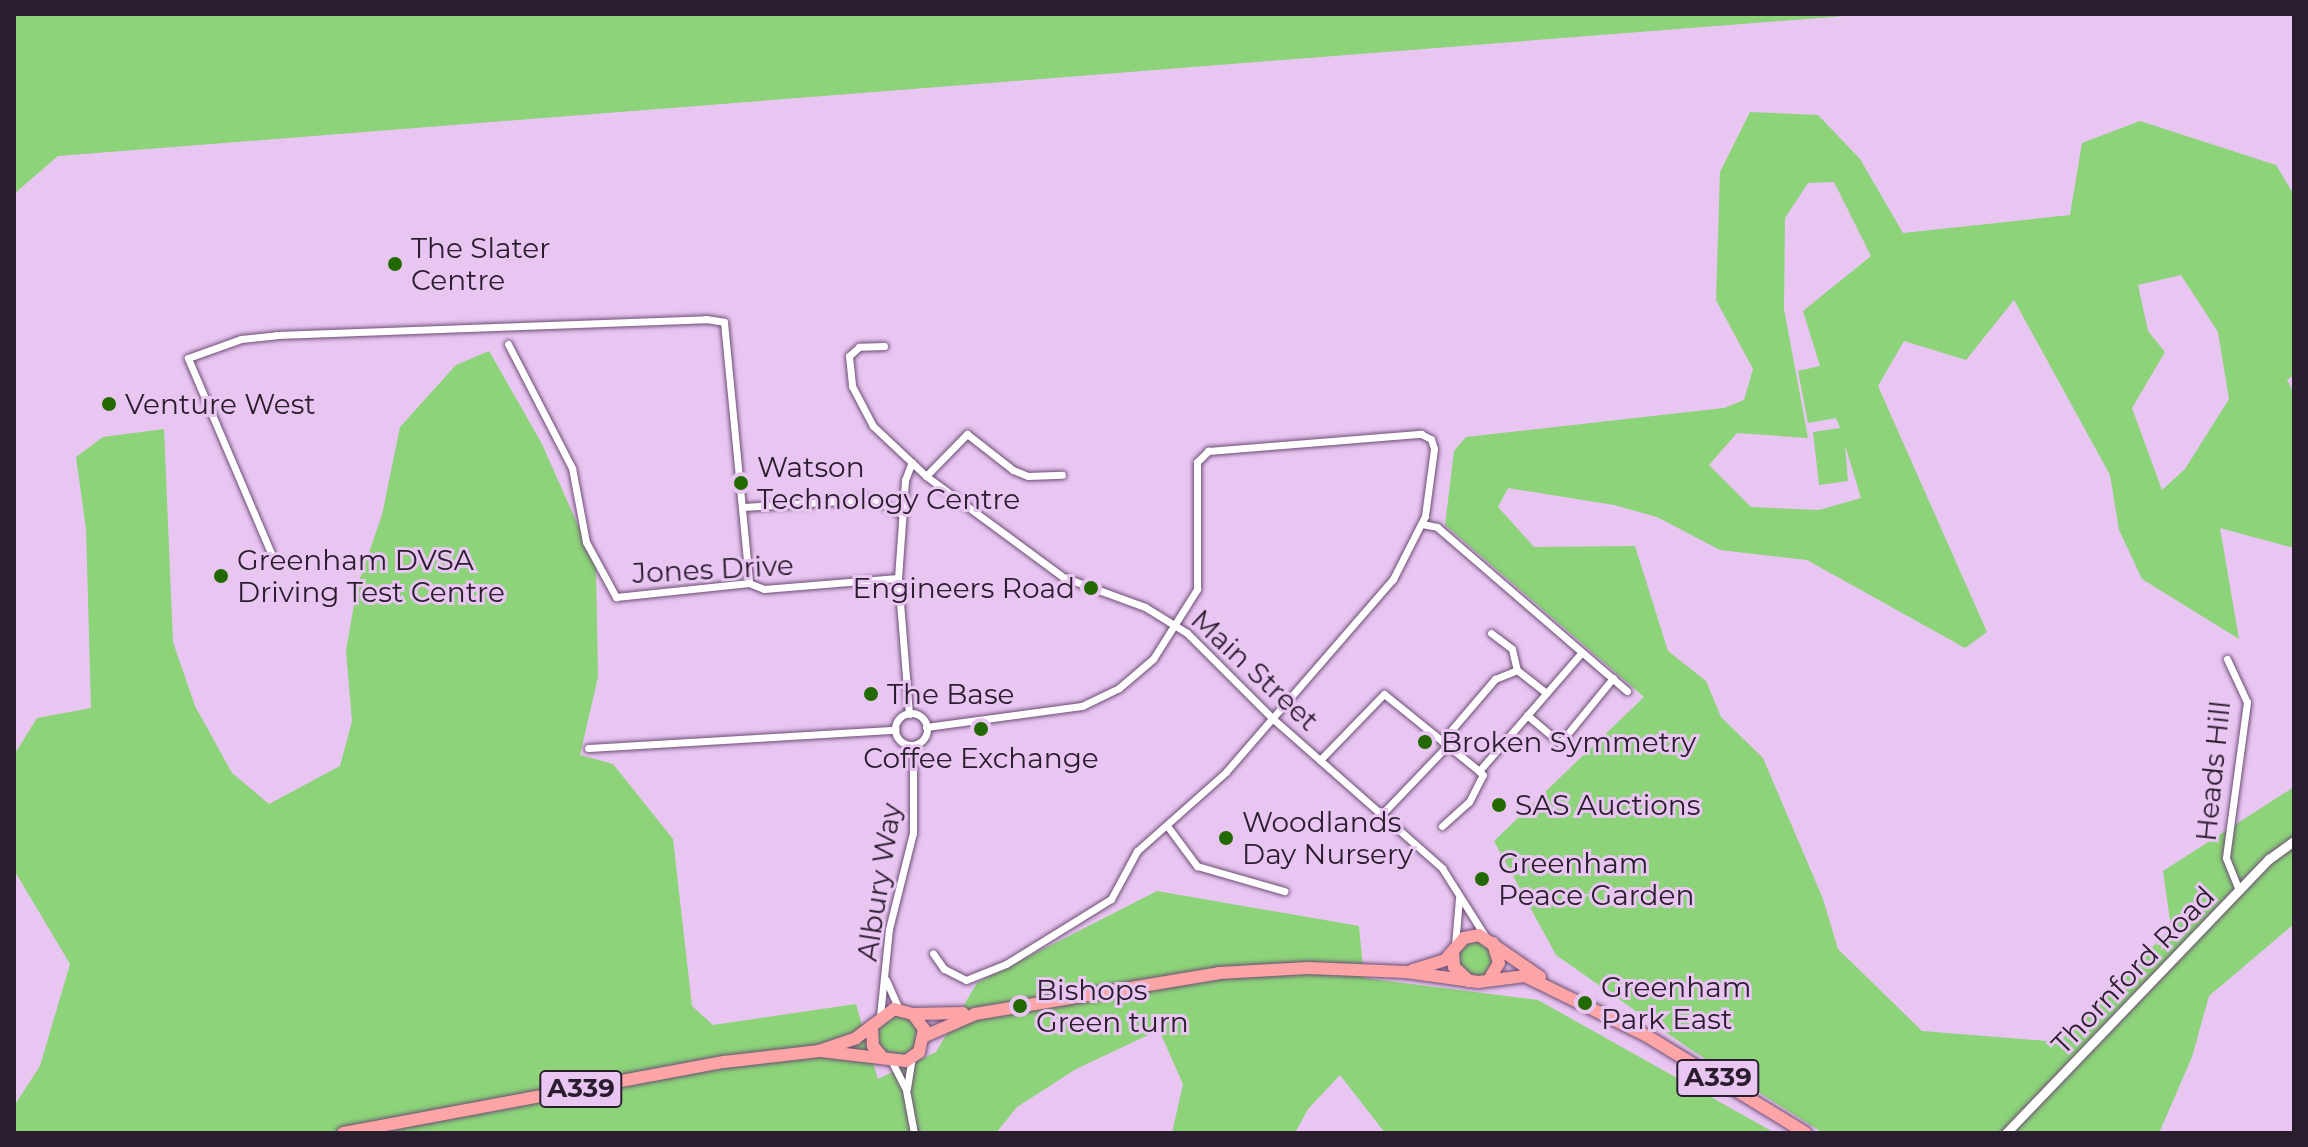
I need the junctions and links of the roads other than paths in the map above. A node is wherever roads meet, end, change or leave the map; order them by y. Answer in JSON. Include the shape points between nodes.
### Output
{"nodes":[{"id":1,"x":508,"y":344,"type":"dead end"},
{"id":2,"x":884,"y":346,"type":"dead end"},
{"id":3,"x":912,"y":462,"type":"junction"},
{"id":4,"x":1062,"y":475,"type":"dead end"},
{"id":5,"x":926,"y":476,"type":"junction"},
{"id":6,"x":743,"y":507,"type":"junction"},
{"id":7,"x":901,"y":514,"type":"junction"},
{"id":8,"x":1422,"y":524,"type":"junction"},
{"id":9,"x":271,"y":553,"type":"dead end"},
{"id":10,"x":898,"y":578,"type":"junction"},
{"id":11,"x":749,"y":583,"type":"junction"},
{"id":12,"x":1178,"y":627,"type":"junction"},
{"id":13,"x":1491,"y":633,"type":"dead end"},
{"id":14,"x":1582,"y":652,"type":"junction"},
{"id":15,"x":2227,"y":659,"type":"dead end"},
{"id":16,"x":1517,"y":670,"type":"junction"},
{"id":17,"x":1613,"y":678,"type":"junction"},
{"id":18,"x":1627,"y":691,"type":"dead end"},
{"id":19,"x":1545,"y":692,"type":"junction"},
{"id":20,"x":909,"y":714,"type":"junction"},
{"id":21,"x":1527,"y":715,"type":"junction"},
{"id":22,"x":1272,"y":718,"type":"junction"},
{"id":23,"x":926,"y":727,"type":"junction"},
{"id":24,"x":895,"y":730,"type":"junction"},
{"id":25,"x":1444,"y":743,"type":"junction"},
{"id":26,"x":913,"y":745,"type":"junction"},
{"id":27,"x":588,"y":748,"type":"dead end"},
{"id":28,"x":1320,"y":760,"type":"junction"},
{"id":29,"x":1479,"y":771,"type":"junction"},
{"id":30,"x":1381,"y":815,"type":"junction"},
{"id":31,"x":1442,"y":826,"type":"dead end"},
{"id":32,"x":1168,"y":827,"type":"junction"},
{"id":33,"x":2294,"y":841,"type":"edge"},
{"id":34,"x":1284,"y":891,"type":"dead end"},
{"id":35,"x":2239,"y":891,"type":"junction"},
{"id":36,"x":1460,"y":896,"type":"junction"},
{"id":37,"x":1488,"y":939,"type":"junction"},
{"id":38,"x":1454,"y":951,"type":"junction"},
{"id":39,"x":933,"y":953,"type":"dead end"},
{"id":40,"x":1406,"y":972,"type":"junction"},
{"id":41,"x":885,"y":978,"type":"junction"},
{"id":42,"x":1490,"y":978,"type":"junction"},
{"id":43,"x":1471,"y":982,"type":"junction"},
{"id":44,"x":1549,"y":984,"type":"junction"},
{"id":45,"x":899,"y":1009,"type":"junction"},
{"id":46,"x":913,"y":1014,"type":"junction"},
{"id":47,"x":975,"y":1014,"type":"junction"},
{"id":48,"x":876,"y":1022,"type":"junction"},
{"id":49,"x":925,"y":1036,"type":"junction"},
{"id":50,"x":819,"y":1051,"type":"junction"},
{"id":51,"x":912,"y":1058,"type":"junction"},
{"id":52,"x":888,"y":1060,"type":"junction"},
{"id":53,"x":906,"y":1090,"type":"junction"},
{"id":54,"x":343,"y":1133,"type":"edge"},
{"id":55,"x":914,"y":1133,"type":"edge"},
{"id":56,"x":1806,"y":1133,"type":"edge"},
{"id":57,"x":2006,"y":1133,"type":"edge"}],
"edges":[{"from":1,"to":11,"type":"street","name":"Jones Drive","via":[[572,468],[578,515],[609,591],[616,597]]},
{"from":2,"to":3,"type":"street","name":"Main Street","via":[[859,347],[849,356],[847,368],[873,426]]},
{"from":3,"to":5,"type":"street","name":"Main Street"},
{"from":3,"to":7,"type":"street"},
{"from":4,"to":5,"type":"street","via":[[1028,476],[1013,470],[967,434]]},
{"from":5,"to":12,"type":"street","name":"Main Street","via":[[1063,577],[1145,607]]},
{"from":6,"to":7,"type":"street","via":[[874,499]]},
{"from":6,"to":9,"type":"street","via":[[724,322],[277,335],[241,339],[188,358]]},
{"from":6,"to":11,"type":"street"},
{"from":7,"to":10,"type":"street"},
{"from":8,"to":12,"type":"street","via":[[1434,449],[1431,439],[1421,434],[1208,451],[1197,462],[1201,570]]},
{"from":8,"to":14,"type":"street","via":[[1437,527]]},
{"from":8,"to":22,"type":"street","via":[[1393,579]]},
{"from":10,"to":11,"type":"street","name":"Jones Drive","via":[[764,589]]},
{"from":10,"to":20,"type":"street"},
{"from":12,"to":22,"type":"street","name":"Main Street"},
{"from":12,"to":23,"type":"street","via":[[1134,676],[1082,706]]},
{"from":13,"to":16,"type":"street","via":[[1512,649]]},
{"from":14,"to":17,"type":"street"},
{"from":14,"to":19,"type":"street"},
{"from":15,"to":35,"type":"street","name":"Heads Hill","via":[[2247,702],[2226,858]]},
{"from":16,"to":19,"type":"street"},
{"from":16,"to":25,"type":"street","via":[[1495,679]]},
{"from":17,"to":18,"type":"street"},
{"from":17,"to":21,"type":"street","via":[[1560,743]]},
{"from":19,"to":21,"type":"street"},
{"from":20,"to":23,"type":"street","via":[[922,718]]},
{"from":20,"to":24,"type":"street"},
{"from":21,"to":29,"type":"street"},
{"from":22,"to":28,"type":"street","name":"Main Street"},
{"from":22,"to":32,"type":"street"},
{"from":23,"to":26,"type":"street","via":[[925,737]]},
{"from":24,"to":26,"type":"street","via":[[899,740]]},
{"from":24,"to":27,"type":"street"},
{"from":25,"to":28,"type":"street","via":[[1384,694]]},
{"from":25,"to":29,"type":"street"},
{"from":25,"to":30,"type":"street"},
{"from":26,"to":41,"type":"street","name":"Albury Way","via":[[913,833],[889,929]]},
{"from":28,"to":30,"type":"street","name":"Main Street"},
{"from":29,"to":31,"type":"street","via":[[1483,775],[1469,802]]},
{"from":30,"to":36,"type":"street","name":"Main Street","via":[[1442,868]]},
{"from":32,"to":34,"type":"street","via":[[1197,866]]},
{"from":32,"to":39,"type":"street","via":[[1137,851],[1103,907],[1006,964],[966,980],[944,969]]},
{"from":33,"to":35,"type":"street","name":"Thornford Road"},
{"from":35,"to":57,"type":"street","name":"Thornford Road"},
{"from":36,"to":37,"type":"street","name":"Main Street"},
{"from":36,"to":38,"type":"street"},
{"from":37,"to":38,"type":"highway","via":[[1471,935]]},
{"from":37,"to":42,"type":"highway","via":[[1499,955]]},
{"from":37,"to":44,"type":"highway","number":"A339"},
{"from":38,"to":40,"type":"highway","via":[[1437,964]]},
{"from":38,"to":43,"type":"highway","via":[[1454,967]]},
{"from":40,"to":43,"type":"highway"},
{"from":40,"to":47,"type":"highway","via":[[1308,968],[1219,973]]},
{"from":41,"to":45,"type":"street","name":"Albury Way"},
{"from":41,"to":48,"type":"street","name":"Albury Way"},
{"from":42,"to":43,"type":"highway"},
{"from":42,"to":44,"type":"highway","number":"A339","via":[[1525,976]]},
{"from":44,"to":56,"type":"highway","number":"A339","via":[[1647,1036]]},
{"from":45,"to":46,"type":"highway"},
{"from":45,"to":48,"type":"highway"},
{"from":46,"to":47,"type":"highway"},
{"from":46,"to":49,"type":"highway"},
{"from":47,"to":49,"type":"highway"},
{"from":48,"to":50,"type":"highway","number":"A339"},
{"from":48,"to":52,"type":"highway","via":[[873,1046]]},
{"from":49,"to":51,"type":"highway"},
{"from":50,"to":52,"type":"highway","number":"A339"},
{"from":50,"to":54,"type":"highway","number":"A339","via":[[724,1062]]},
{"from":51,"to":52,"type":"highway"},
{"from":51,"to":53,"type":"street"},
{"from":52,"to":53,"type":"street"},
{"from":53,"to":55,"type":"street"}]}
